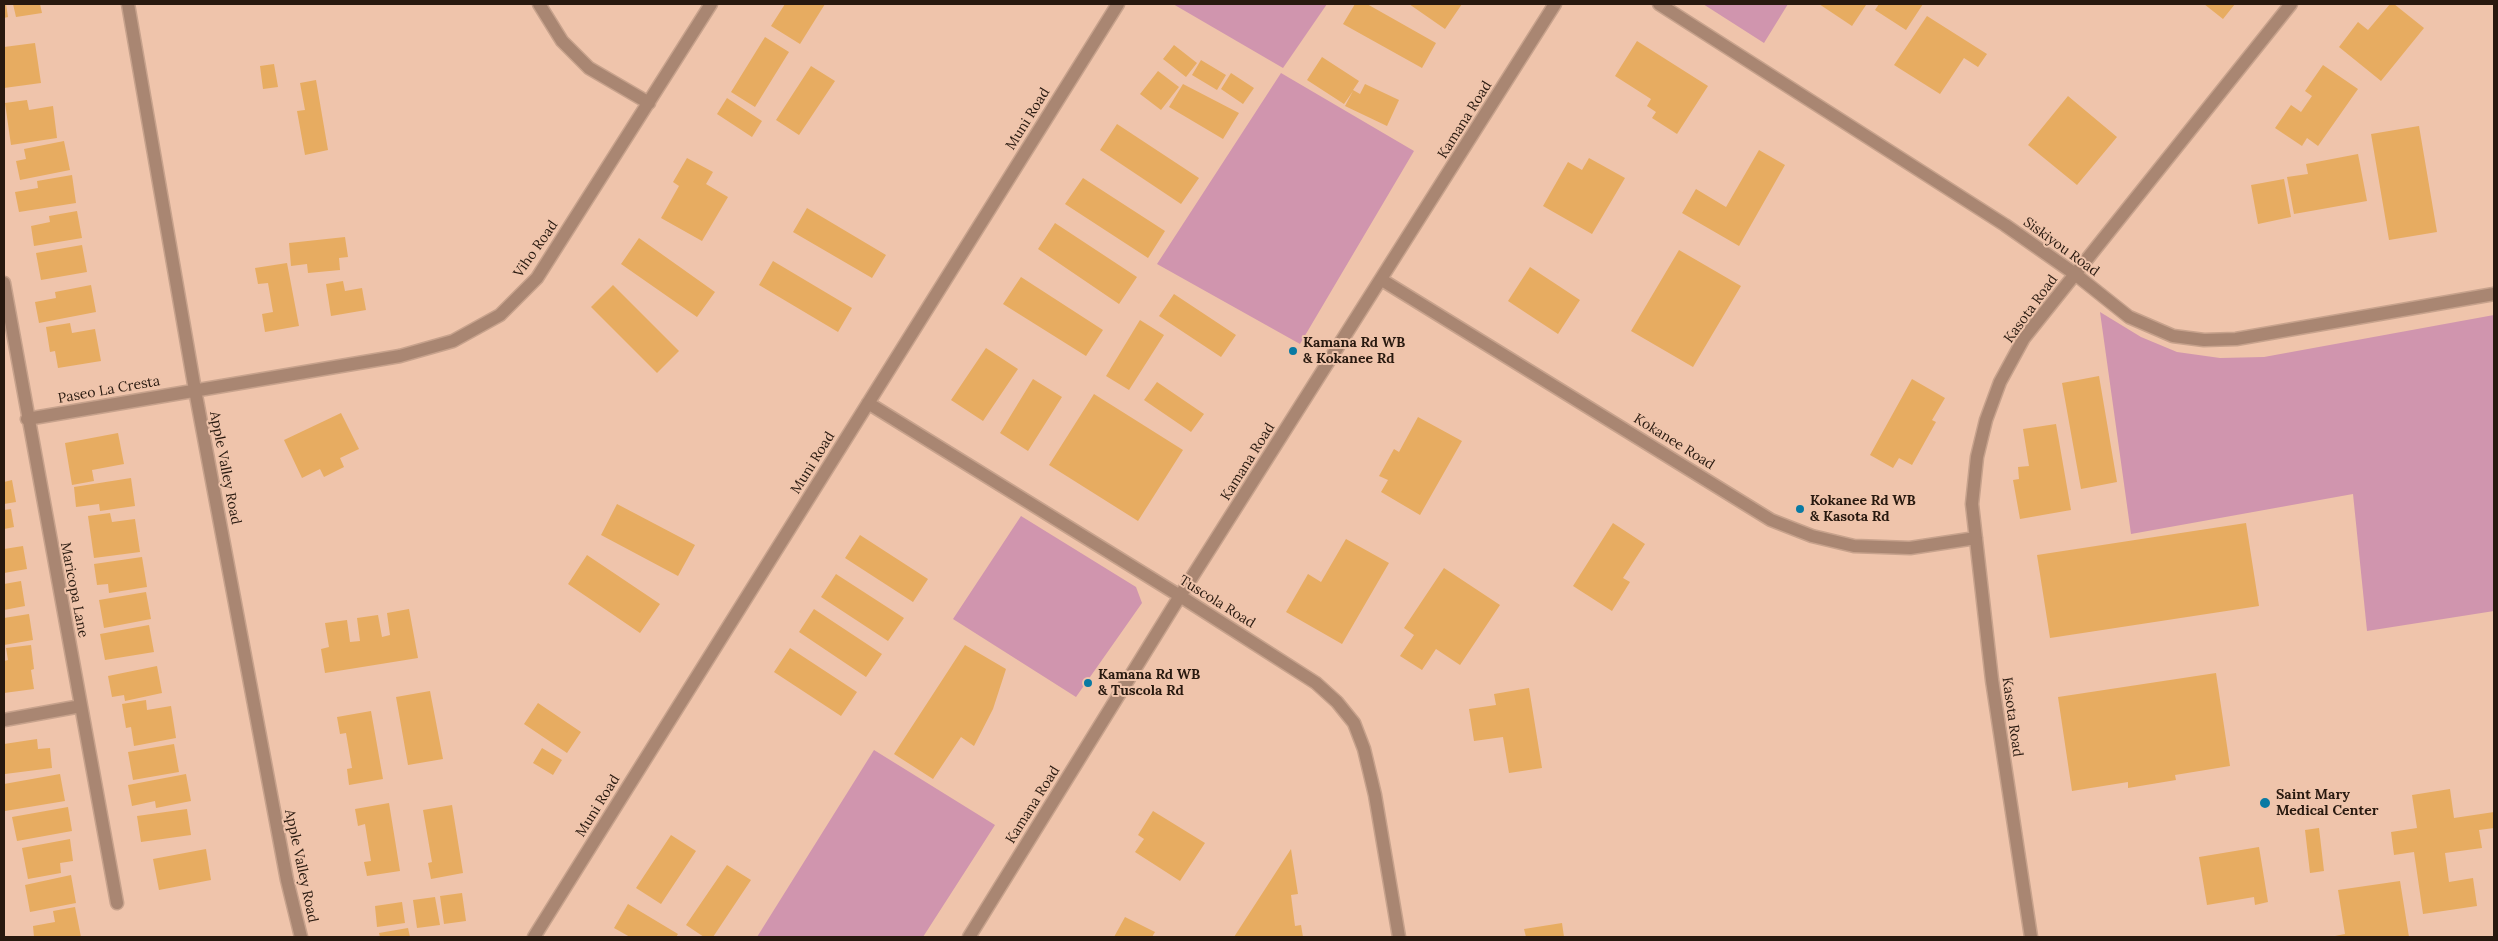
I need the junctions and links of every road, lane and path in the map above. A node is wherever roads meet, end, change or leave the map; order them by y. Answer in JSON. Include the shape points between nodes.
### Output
{"nodes":[{"id":1,"x":128,"y":4,"type":"edge"},
{"id":2,"x":538,"y":4,"type":"edge"},
{"id":3,"x":711,"y":4,"type":"edge"},
{"id":4,"x":1118,"y":4,"type":"edge"},
{"id":5,"x":1555,"y":4,"type":"edge"},
{"id":6,"x":1659,"y":4,"type":"edge"},
{"id":7,"x":2291,"y":4,"type":"edge"},
{"id":8,"x":649,"y":103,"type":"junction"},
{"id":9,"x":2075,"y":274,"type":"junction"},
{"id":10,"x":1382,"y":280,"type":"junction"},
{"id":11,"x":4,"y":283,"type":"edge"},
{"id":12,"x":2494,"y":294,"type":"edge"},
{"id":13,"x":195,"y":390,"type":"junction"},
{"id":14,"x":868,"y":403,"type":"junction"},
{"id":15,"x":27,"y":419,"type":"junction"},
{"id":16,"x":1976,"y":538,"type":"junction"},
{"id":17,"x":1180,"y":596,"type":"junction"},
{"id":18,"x":81,"y":706,"type":"junction"},
{"id":19,"x":4,"y":720,"type":"edge"},
{"id":20,"x":117,"y":903,"type":"dead end"},
{"id":21,"x":301,"y":937,"type":"edge"},
{"id":22,"x":534,"y":937,"type":"edge"},
{"id":23,"x":969,"y":937,"type":"edge"},
{"id":24,"x":1399,"y":937,"type":"edge"},
{"id":25,"x":2031,"y":937,"type":"edge"}],
"edges":[{"from":1,"to":13,"type":"street","name":"Apple Valley Road"},
{"from":2,"to":8,"type":"street","via":[[562,42],[589,68]]},
{"from":3,"to":8,"type":"street","name":"Viho Road"},
{"from":4,"to":14,"type":"street","name":"Muni Road"},
{"from":5,"to":10,"type":"street","name":"Kamana Road"},
{"from":6,"to":9,"type":"street","name":"Siskiyou Road","via":[[2005,225]]},
{"from":7,"to":9,"type":"street","name":"Kasota Road"},
{"from":8,"to":13,"type":"street","name":"Viho Road","via":[[537,278],[500,315],[452,340],[400,356]]},
{"from":9,"to":12,"type":"street","name":"Siskiyou Road","via":[[2129,316],[2173,336],[2204,340],[2236,339]]},
{"from":9,"to":16,"type":"street","name":"Kasota Road","via":[[2024,338],[2000,382],[1977,457],[1972,504]]},
{"from":10,"to":16,"type":"street","name":"Kokanee Road","via":[[1771,520],[1812,536],[1854,546],[1910,548]]},
{"from":10,"to":17,"type":"street","name":"Kamana Road"},
{"from":11,"to":15,"type":"street","name":"Maricopa Lane"},
{"from":13,"to":15,"type":"street","name":"Paseo La Cresta"},
{"from":13,"to":21,"type":"street","name":"Apple Valley Road","via":[[287,880]]},
{"from":14,"to":17,"type":"street","name":"Tuscola Road"},
{"from":14,"to":22,"type":"street","name":"Muni Road"},
{"from":15,"to":18,"type":"street","name":"Maricopa Lane"},
{"from":16,"to":25,"type":"street","name":"Kasota Road","via":[[1992,680]]},
{"from":17,"to":23,"type":"street","name":"Kamana Road"},
{"from":17,"to":24,"type":"street","name":"Tuscola Road","via":[[1316,683],[1354,722],[1376,795]]},
{"from":18,"to":19,"type":"street"},
{"from":18,"to":20,"type":"street","name":"Maricopa Lane"}]}
